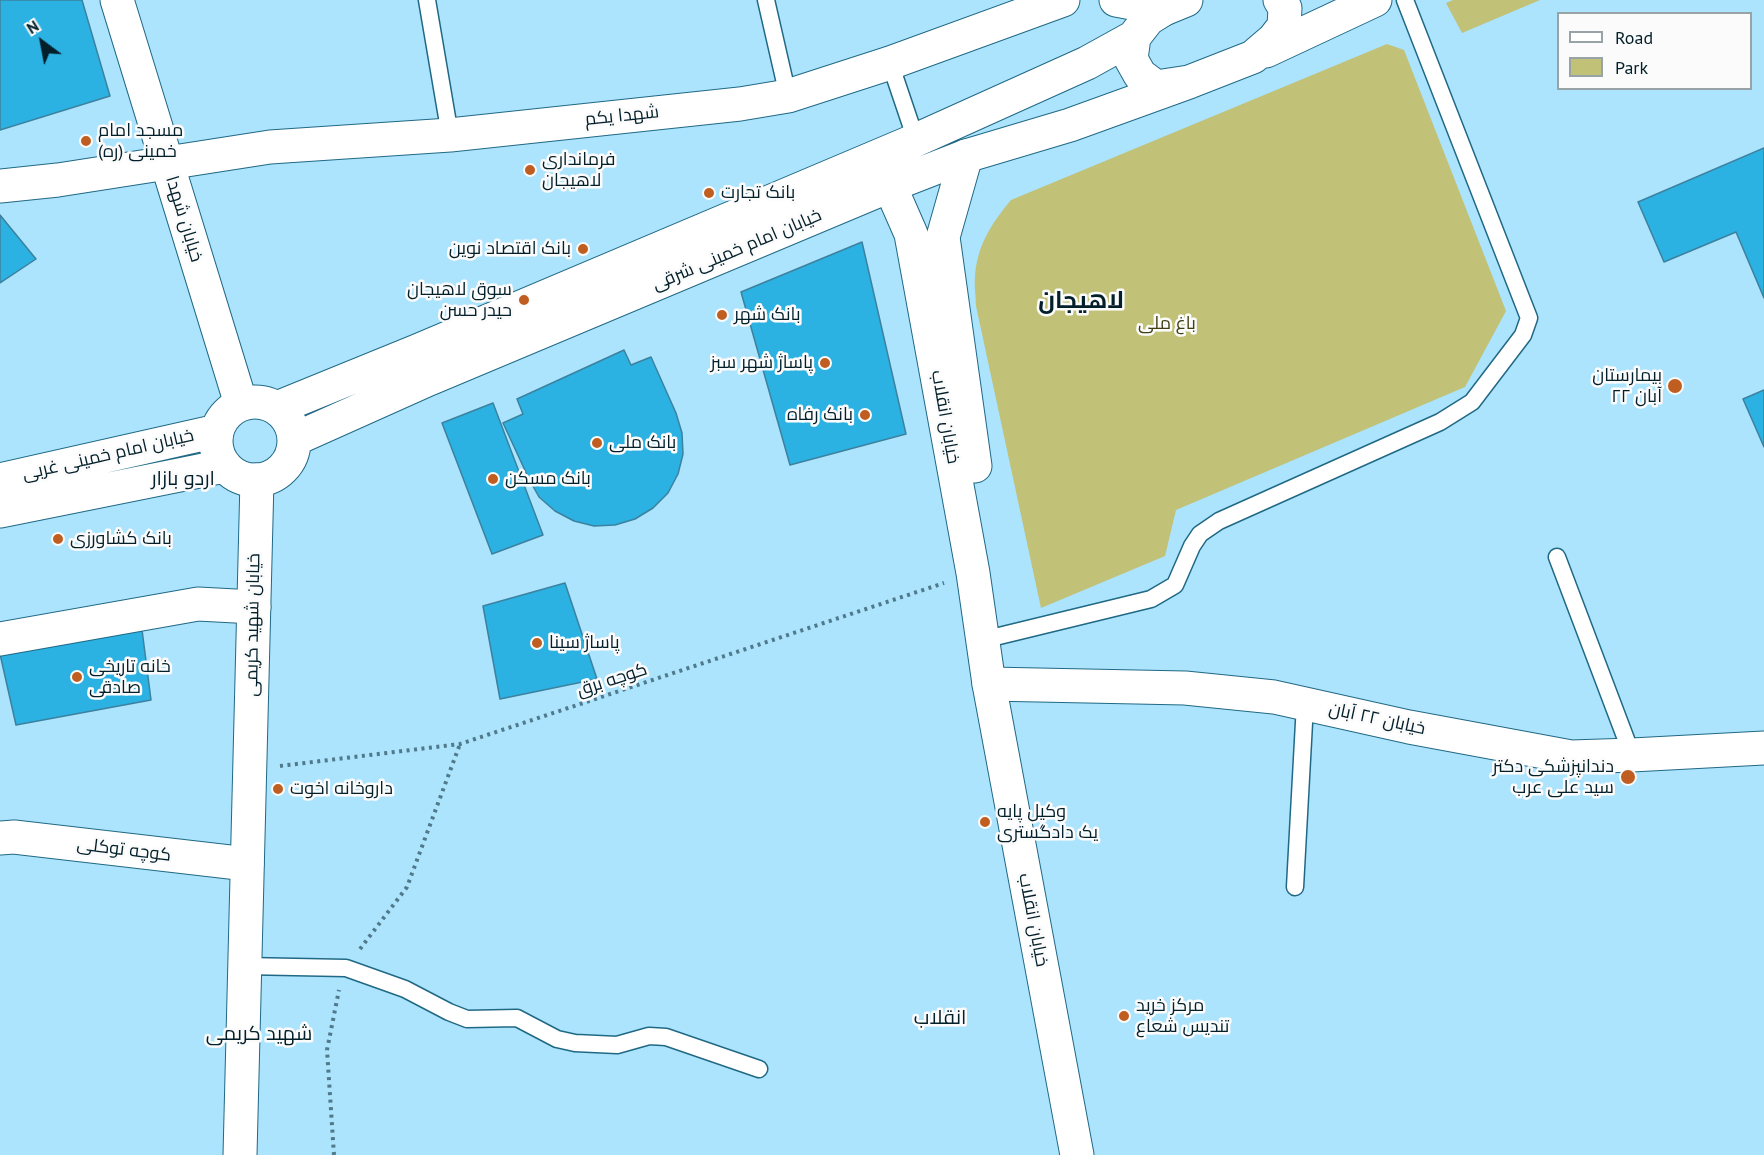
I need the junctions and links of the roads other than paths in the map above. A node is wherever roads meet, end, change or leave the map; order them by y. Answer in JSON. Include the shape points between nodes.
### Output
{"nodes":[{"id":1,"x":117,"y":0,"type":"edge"},
{"id":2,"x":427,"y":0,"type":"edge"},
{"id":3,"x":766,"y":0,"type":"edge"},
{"id":4,"x":1063,"y":0,"type":"edge"},
{"id":5,"x":1116,"y":0,"type":"edge"},
{"id":6,"x":1280,"y":0,"type":"edge"},
{"id":7,"x":1376,"y":0,"type":"edge"},
{"id":8,"x":1404,"y":0,"type":"edge"},
{"id":9,"x":1175,"y":4,"type":"edge"},
{"id":10,"x":1134,"y":37,"type":"junction"},
{"id":11,"x":1253,"y":57,"type":"junction"},
{"id":12,"x":890,"y":63,"type":"junction"},
{"id":13,"x":1189,"y":82,"type":"junction"},
{"id":14,"x":788,"y":96,"type":"junction"},
{"id":15,"x":450,"y":135,"type":"junction"},
{"id":16,"x":916,"y":140,"type":"junction"},
{"id":17,"x":878,"y":156,"type":"junction"},
{"id":18,"x":966,"y":156,"type":"junction"},
{"id":19,"x":167,"y":164,"type":"junction"},
{"id":20,"x":0,"y":186,"type":"edge"},
{"id":21,"x":889,"y":186,"type":"junction"},
{"id":22,"x":241,"y":404,"type":"junction"},
{"id":23,"x":277,"y":408,"type":"junction"},
{"id":24,"x":217,"y":431,"type":"junction"},
{"id":25,"x":295,"y":439,"type":"junction"},
{"id":26,"x":224,"y":466,"type":"junction"},
{"id":27,"x":0,"y":480,"type":"edge"},
{"id":28,"x":257,"y":480,"type":"junction"},
{"id":29,"x":0,"y":511,"type":"edge"},
{"id":30,"x":1557,"y":557,"type":"dead end"},
{"id":31,"x":254,"y":607,"type":"junction"},
{"id":32,"x":999,"y":636,"type":"junction"},
{"id":33,"x":0,"y":639,"type":"edge"},
{"id":34,"x":989,"y":684,"type":"junction"},
{"id":35,"x":1305,"y":704,"type":"junction"},
{"id":36,"x":1764,"y":748,"type":"edge"},
{"id":37,"x":1632,"y":755,"type":"junction"},
{"id":38,"x":0,"y":838,"type":"edge"},
{"id":39,"x":247,"y":864,"type":"junction"},
{"id":40,"x":1295,"y":887,"type":"dead end"},
{"id":41,"x":244,"y":966,"type":"junction"},
{"id":42,"x":759,"y":1069,"type":"dead end"},
{"id":43,"x":240,"y":1155,"type":"edge"},
{"id":44,"x":1077,"y":1155,"type":"edge"}],
"edges":[{"from":1,"to":19,"type":"main road","name":"خیابان شهدا"},
{"from":2,"to":15,"type":"lane"},
{"from":3,"to":14,"type":"lane"},
{"from":4,"to":12,"type":"main road","name":"شهدا یکم"},
{"from":5,"to":9,"type":"main road"},
{"from":6,"to":11,"type":"main road","via":[[1285,8],[1284,26]]},
{"from":7,"to":11,"type":"main road"},
{"from":8,"to":32,"type":"lane","via":[[1529,318],[1523,335],[1472,402],[1440,422],[1219,521],[1200,534],[1175,585],[1167,590],[1151,599]]},
{"from":9,"to":10,"type":"main road","name":"خیابان امام خمینی شرقی","via":[[1148,19]]},
{"from":10,"to":13,"type":"main road","via":[[1131,59],[1140,75],[1156,87]]},
{"from":10,"to":16,"type":"main road","name":"خیابان امام خمینی شرقی","via":[[1087,63]]},
{"from":11,"to":13,"type":"main road"},
{"from":12,"to":14,"type":"main road","name":"شهدا یکم"},
{"from":12,"to":16,"type":"lane"},
{"from":13,"to":18,"type":"main road","name":"خیابان امام خمینی شرقی","via":[[1070,125]]},
{"from":14,"to":15,"type":"main road","name":"شهدا یکم"},
{"from":15,"to":19,"type":"main road","name":"شهدا یکم","via":[[270,147]]},
{"from":16,"to":17,"type":"main road","name":"خیابان امام خمینی شرقی"},
{"from":17,"to":21,"type":"main road","name":"خیابان انقلاب"},
{"from":17,"to":23,"type":"main road","name":"خیابان امام خمینی شرقی"},
{"from":18,"to":21,"type":"main road","name":"خیابان امام خمینی شرقی"},
{"from":18,"to":32,"type":"main road","name":"خیابان انقلاب","via":[[943,237]]},
{"from":19,"to":20,"type":"main road","name":"شهدا یکم"},
{"from":19,"to":22,"type":"main road","name":"خیابان شهدا"},
{"from":21,"to":25,"type":"main road","name":"خیابان امام خمینی شرقی"},
{"from":21,"to":34,"type":"main road","name":"خیابان انقلاب","via":[[911,234],[973,573]]},
{"from":22,"to":23,"type":"main road","via":[[266,402]]},
{"from":22,"to":24,"type":"main road","via":[[230,410]]},
{"from":23,"to":25,"type":"main road","via":[[286,416]]},
{"from":24,"to":26,"type":"main road","via":[[215,443]]},
{"from":24,"to":27,"type":"main road","name":"خیابان امام خمینی غربی"},
{"from":25,"to":28,"type":"main road","via":[[288,463],[269,478]]},
{"from":26,"to":28,"type":"main road","via":[[239,477]]},
{"from":26,"to":29,"type":"main road","name":"خیابان امام خمینی غربی"},
{"from":28,"to":31,"type":"main road","name":"خیابان شهید کریمی"},
{"from":30,"to":37,"type":"lane"},
{"from":31,"to":33,"type":"main road","via":[[198,604]]},
{"from":31,"to":39,"type":"main road","name":"خیابان شهید کریمی"},
{"from":32,"to":34,"type":"main road","name":"خیابان انقلاب"},
{"from":34,"to":35,"type":"main road","name":"خیابان ۲۲ آبان","via":[[1185,688]]},
{"from":34,"to":44,"type":"main road","name":"خیابان انقلاب"},
{"from":35,"to":37,"type":"main road","name":"خیابان ۲۲ آبان","via":[[1571,757]]},
{"from":35,"to":40,"type":"lane"},
{"from":36,"to":37,"type":"main road","name":"خیابان ۲۲ آبان"},
{"from":38,"to":39,"type":"main road","name":"کوچه توکلی"},
{"from":39,"to":41,"type":"main road"},
{"from":41,"to":42,"type":"lane","via":[[346,968],[467,1019],[517,1018],[576,1043],[617,1045],[649,1036],[666,1037]]},
{"from":41,"to":43,"type":"main road"}]}
